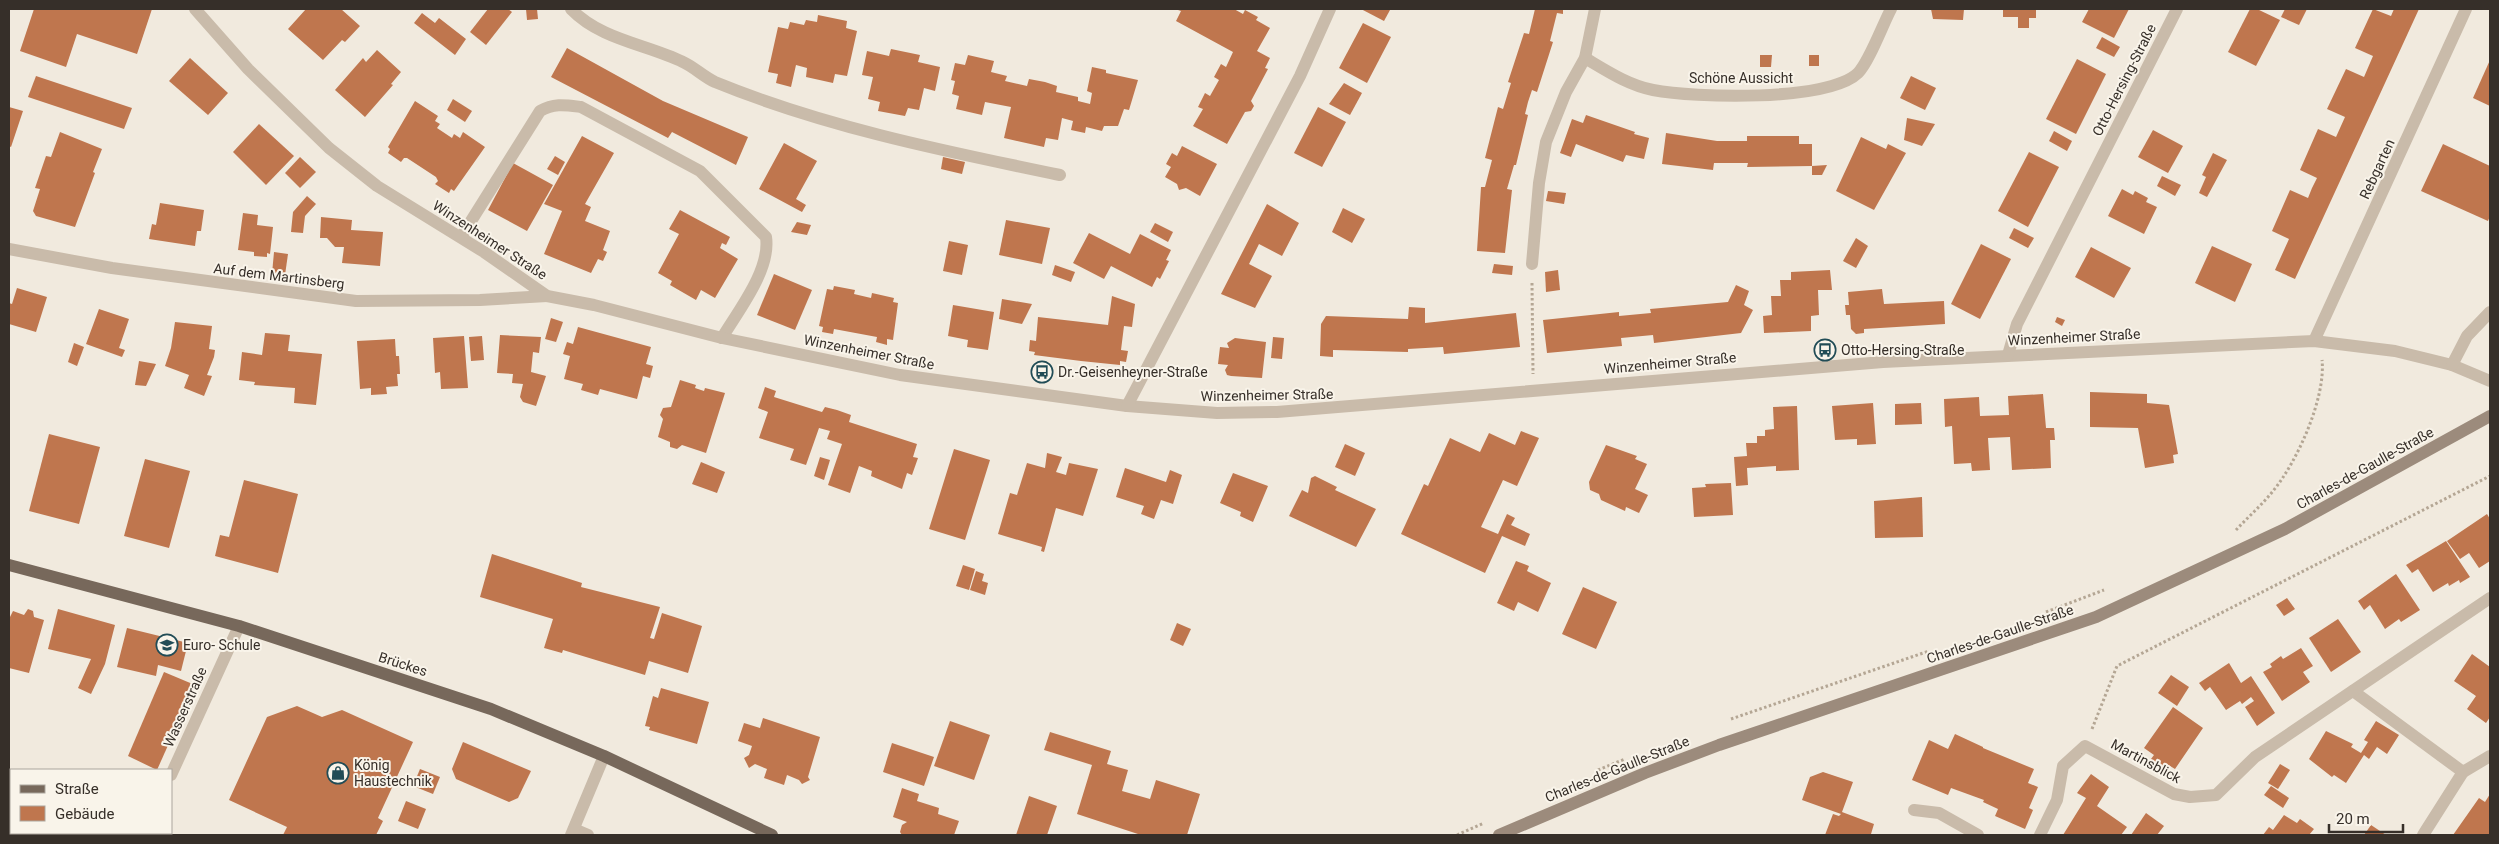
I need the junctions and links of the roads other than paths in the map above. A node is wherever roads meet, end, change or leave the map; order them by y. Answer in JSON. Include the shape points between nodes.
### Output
{"nodes":[{"id":1,"x":195,"y":9,"type":"edge"},
{"id":2,"x":570,"y":9,"type":"edge"},
{"id":3,"x":1330,"y":9,"type":"edge"},
{"id":4,"x":1594,"y":9,"type":"edge"},
{"id":5,"x":1890,"y":9,"type":"edge"},
{"id":6,"x":2177,"y":9,"type":"edge"},
{"id":7,"x":2466,"y":9,"type":"edge"},
{"id":8,"x":1585,"y":58,"type":"junction"},
{"id":9,"x":1060,"y":174,"type":"dead end"},
{"id":10,"x":460,"y":237,"type":"junction"},
{"id":11,"x":9,"y":249,"type":"edge"},
{"id":12,"x":1532,"y":264,"type":"road end"},
{"id":13,"x":547,"y":296,"type":"junction"},
{"id":14,"x":2490,"y":312,"type":"edge"},
{"id":15,"x":722,"y":338,"type":"junction"},
{"id":16,"x":2314,"y":341,"type":"junction"},
{"id":17,"x":2008,"y":355,"type":"junction"},
{"id":18,"x":2452,"y":364,"type":"junction"},
{"id":19,"x":2489,"y":380,"type":"edge"},
{"id":20,"x":1127,"y":406,"type":"junction"},
{"id":21,"x":2490,"y":416,"type":"edge"},
{"id":22,"x":9,"y":565,"type":"edge"},
{"id":23,"x":2490,"y":598,"type":"edge"},
{"id":24,"x":239,"y":626,"type":"junction"},
{"id":25,"x":2353,"y":692,"type":"junction"},
{"id":26,"x":604,"y":756,"type":"junction"},
{"id":27,"x":2490,"y":756,"type":"edge"},
{"id":28,"x":2463,"y":772,"type":"junction"},
{"id":29,"x":172,"y":773,"type":"edge"},
{"id":30,"x":1914,"y":810,"type":"dead end"},
{"id":31,"x":573,"y":832,"type":"edge"},
{"id":32,"x":588,"y":835,"type":"edge"},
{"id":33,"x":772,"y":835,"type":"edge"},
{"id":34,"x":1499,"y":835,"type":"edge"},
{"id":35,"x":1978,"y":835,"type":"edge"},
{"id":36,"x":2040,"y":835,"type":"edge"},
{"id":37,"x":2422,"y":835,"type":"edge"}],
"edges":[{"from":1,"to":10,"type":"street","name":"Winzenheimer Straße","via":[[248,69],[329,148],[377,186]]},
{"from":2,"to":9,"type":"street","via":[[616,38],[683,62],[713,81],[811,115],[920,144]]},
{"from":3,"to":20,"type":"street","via":[[1300,76]]},
{"from":4,"to":8,"type":"street"},
{"from":5,"to":8,"type":"street","name":"Schöne Aussicht","via":[[1858,73],[1824,90],[1784,95],[1652,90],[1622,80]]},
{"from":6,"to":17,"type":"street","name":"Otto-Hersing-Straße","via":[[2018,324]]},
{"from":7,"to":16,"type":"street","name":"Rebgarten"},
{"from":8,"to":12,"type":"street","via":[[1566,92],[1546,142],[1538,183]]},
{"from":10,"to":13,"type":"street","name":"Winzenheimer Straße"},
{"from":10,"to":15,"type":"street","via":[[540,111],[561,104],[581,107],[700,171],[766,238],[768,250],[763,267]]},
{"from":11,"to":13,"type":"street","name":"Auf dem Martinsberg","via":[[112,268],[356,301]]},
{"from":13,"to":15,"type":"street","name":"Winzenheimer Straße"},
{"from":14,"to":18,"type":"street","via":[[2467,336]]},
{"from":15,"to":20,"type":"street","name":"Winzenheimer Straße","via":[[900,375]]},
{"from":16,"to":17,"type":"street","name":"Winzenheimer Straße"},
{"from":16,"to":18,"type":"street","name":"Winzenheimer Straße","via":[[2395,351]]},
{"from":17,"to":20,"type":"street","name":"Winzenheimer Straße","via":[[1836,365],[1277,412],[1218,413]]},
{"from":18,"to":19,"type":"street","name":"Winzenheimer Straße"},
{"from":21,"to":34,"type":"street","name":"Charles-de-Gaulle-Straße","via":[[2285,529],[2096,617],[1709,748]]},
{"from":22,"to":24,"type":"main road","name":"Brückes"},
{"from":23,"to":25,"type":"street","name":"Martinsblick"},
{"from":24,"to":26,"type":"main road","name":"Brückes","via":[[491,709]]},
{"from":24,"to":29,"type":"street","name":"Wasserstraße"},
{"from":25,"to":28,"type":"street"},
{"from":25,"to":36,"type":"street","name":"Martinsblick","via":[[2255,757],[2216,795],[2190,797],[2174,794],[2085,746],[2063,766],[2057,800]]},
{"from":26,"to":31,"type":"street"},
{"from":26,"to":33,"type":"main road","name":"Brückes"},
{"from":27,"to":28,"type":"street"},
{"from":28,"to":37,"type":"street"},
{"from":30,"to":35,"type":"street","via":[[1939,813]]},
{"from":31,"to":32,"type":"street"}]}
